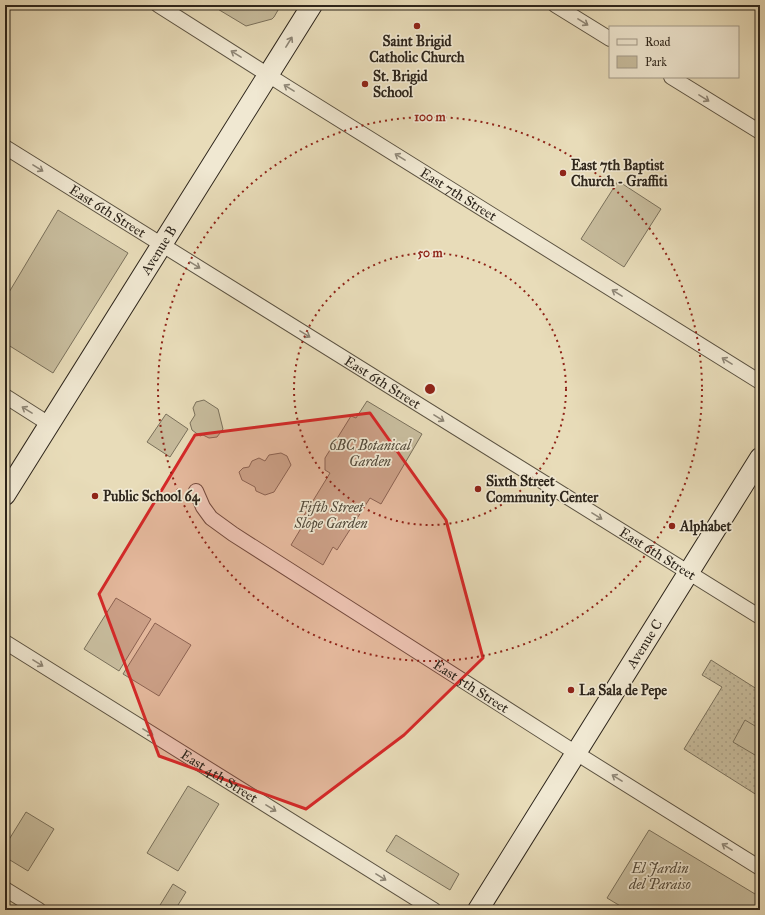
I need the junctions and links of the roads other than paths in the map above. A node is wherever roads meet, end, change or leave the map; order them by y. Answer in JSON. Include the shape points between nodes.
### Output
{"nodes":[{"id":1,"x":158,"y":5,"type":"edge"},
{"id":2,"x":312,"y":5,"type":"edge"},
{"id":3,"x":555,"y":5,"type":"edge"},
{"id":4,"x":609,"y":38,"type":"edge"},
{"id":5,"x":268,"y":75,"type":"junction"},
{"id":6,"x":673,"y":78,"type":"edge"},
{"id":7,"x":760,"y":132,"type":"edge"},
{"id":8,"x":5,"y":147,"type":"edge"},
{"id":9,"x":162,"y":245,"type":"junction"},
{"id":10,"x":760,"y":382,"type":"edge"},
{"id":11,"x":5,"y":396,"type":"edge"},
{"id":12,"x":49,"y":424,"type":"junction"},
{"id":13,"x":760,"y":458,"type":"edge"},
{"id":14,"x":196,"y":491,"type":"dead end"},
{"id":15,"x":5,"y":495,"type":"edge"},
{"id":16,"x":688,"y":573,"type":"junction"},
{"id":17,"x":760,"y":617,"type":"edge"},
{"id":18,"x":5,"y":642,"type":"edge"},
{"id":19,"x":576,"y":753,"type":"junction"},
{"id":20,"x":760,"y":868,"type":"edge"},
{"id":21,"x":5,"y":889,"type":"edge"},
{"id":22,"x":39,"y":910,"type":"edge"},
{"id":23,"x":434,"y":910,"type":"edge"},
{"id":24,"x":478,"y":910,"type":"edge"}],
"edges":[{"from":5,"to":1,"type":"street","name":"East 7th Street","one_way":true},
{"from":5,"to":2,"type":"street","name":"Avenue B","one_way":true},
{"from":3,"to":4,"type":"street","one_way":true},
{"from":5,"to":9,"type":"street","name":"Avenue B"},
{"from":10,"to":5,"type":"street","name":"East 7th Street","one_way":true},
{"from":6,"to":7,"type":"street","one_way":true},
{"from":8,"to":9,"type":"street","name":"East 6th Street","one_way":true},
{"from":9,"to":12,"type":"street","name":"Avenue B"},
{"from":9,"to":16,"type":"street","name":"East 6th Street","one_way":true},
{"from":12,"to":11,"type":"street","one_way":true},
{"from":12,"to":15,"type":"street","name":"Avenue B"},
{"from":13,"to":16,"type":"street","name":"Avenue C"},
{"from":14,"to":19,"type":"street","name":"East 5th Street","via":[[210,518],[233,534]]},
{"from":16,"to":17,"type":"street","name":"East 6th Street"},
{"from":16,"to":19,"type":"street","name":"Avenue C"},
{"from":18,"to":23,"type":"street","name":"East 4th Street","one_way":true},
{"from":20,"to":19,"type":"street","name":"East 5th Street","one_way":true},
{"from":19,"to":24,"type":"street","name":"Avenue C"},
{"from":21,"to":22,"type":"street"}]}
